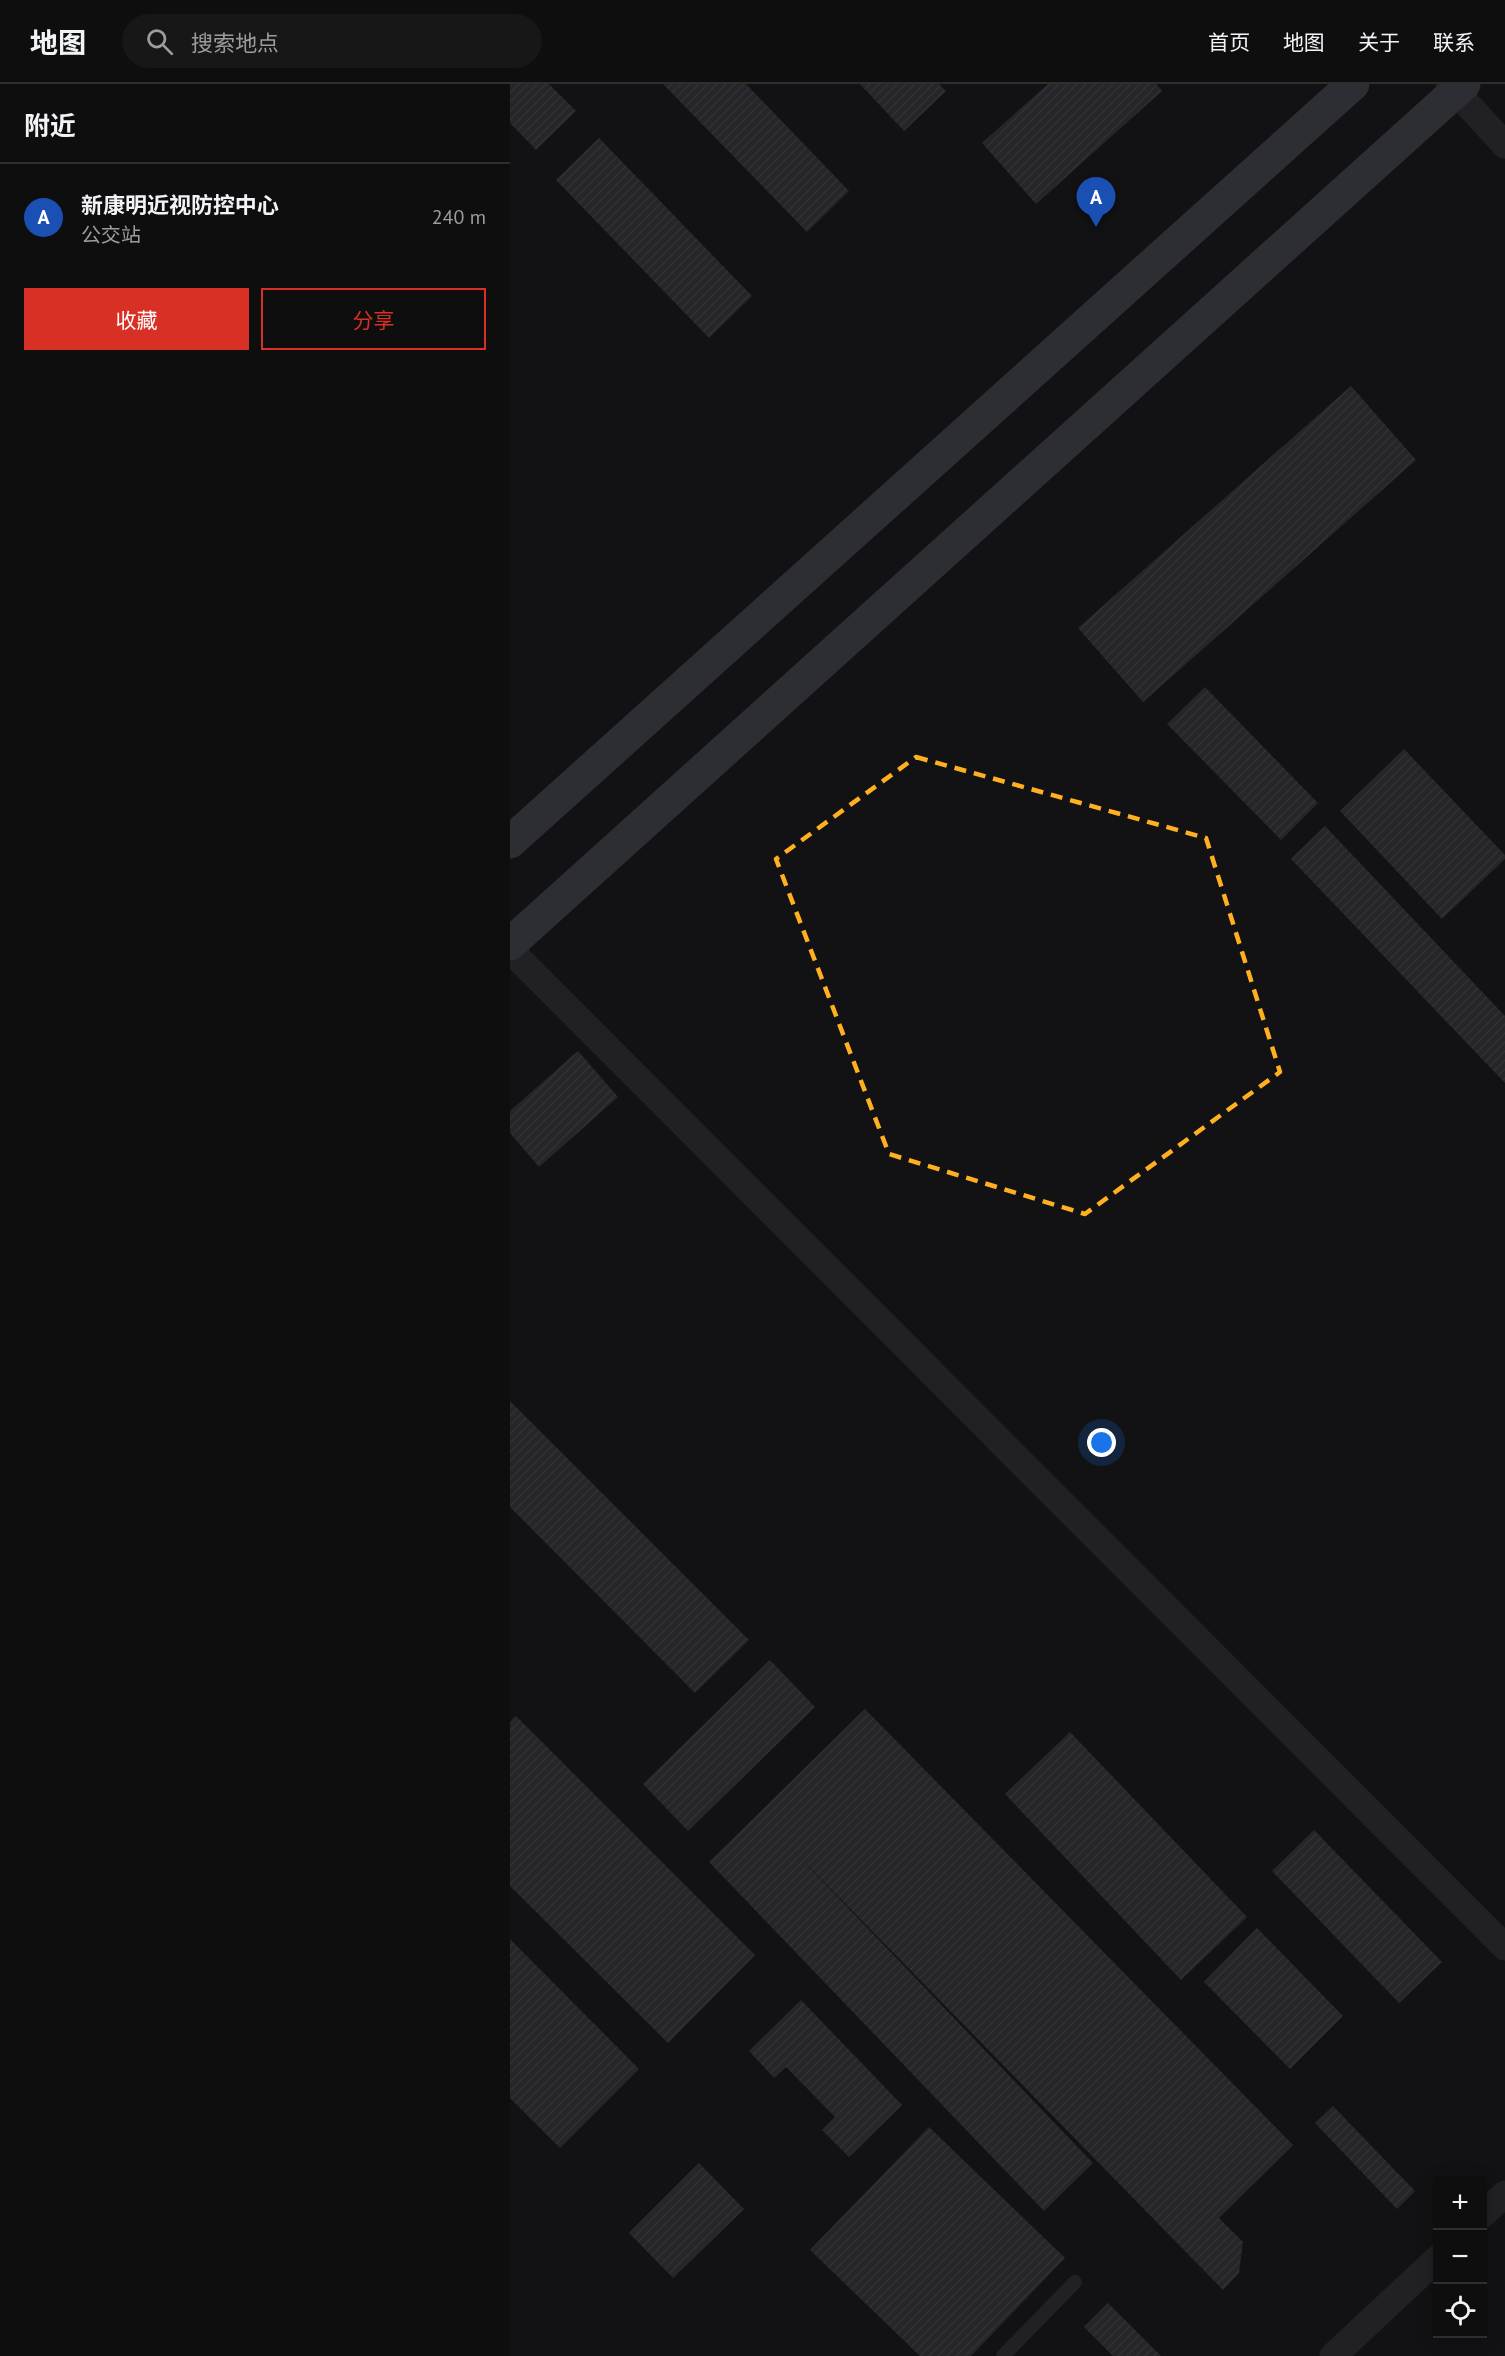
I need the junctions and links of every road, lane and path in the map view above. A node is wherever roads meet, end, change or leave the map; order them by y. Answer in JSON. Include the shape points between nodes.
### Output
{"nodes":[{"id":1,"x":1353,"y":84,"type":"edge"},
{"id":2,"x":1456,"y":87,"type":"edge"},
{"id":3,"x":1505,"y":145,"type":"edge"},
{"id":4,"x":510,"y":842,"type":"edge"},
{"id":5,"x":510,"y":944,"type":"edge"},
{"id":6,"x":510,"y":950,"type":"edge"},
{"id":7,"x":1505,"y":1947,"type":"edge"},
{"id":8,"x":1505,"y":2194,"type":"edge"},
{"id":9,"x":1487,"y":2210,"type":"edge"},
{"id":10,"x":1433,"y":2262,"type":"edge"},
{"id":11,"x":1075,"y":2282,"type":"dead end"},
{"id":12,"x":1003,"y":2356,"type":"edge"},
{"id":13,"x":1333,"y":2356,"type":"edge"}],
"edges":[{"from":1,"to":4,"type":"main road"},
{"from":2,"to":3,"type":"street"},
{"from":2,"to":5,"type":"main road"},
{"from":6,"to":7,"type":"street"},
{"from":8,"to":9,"type":"street"},
{"from":10,"to":13,"type":"street"},
{"from":11,"to":12,"type":"lane"}]}
